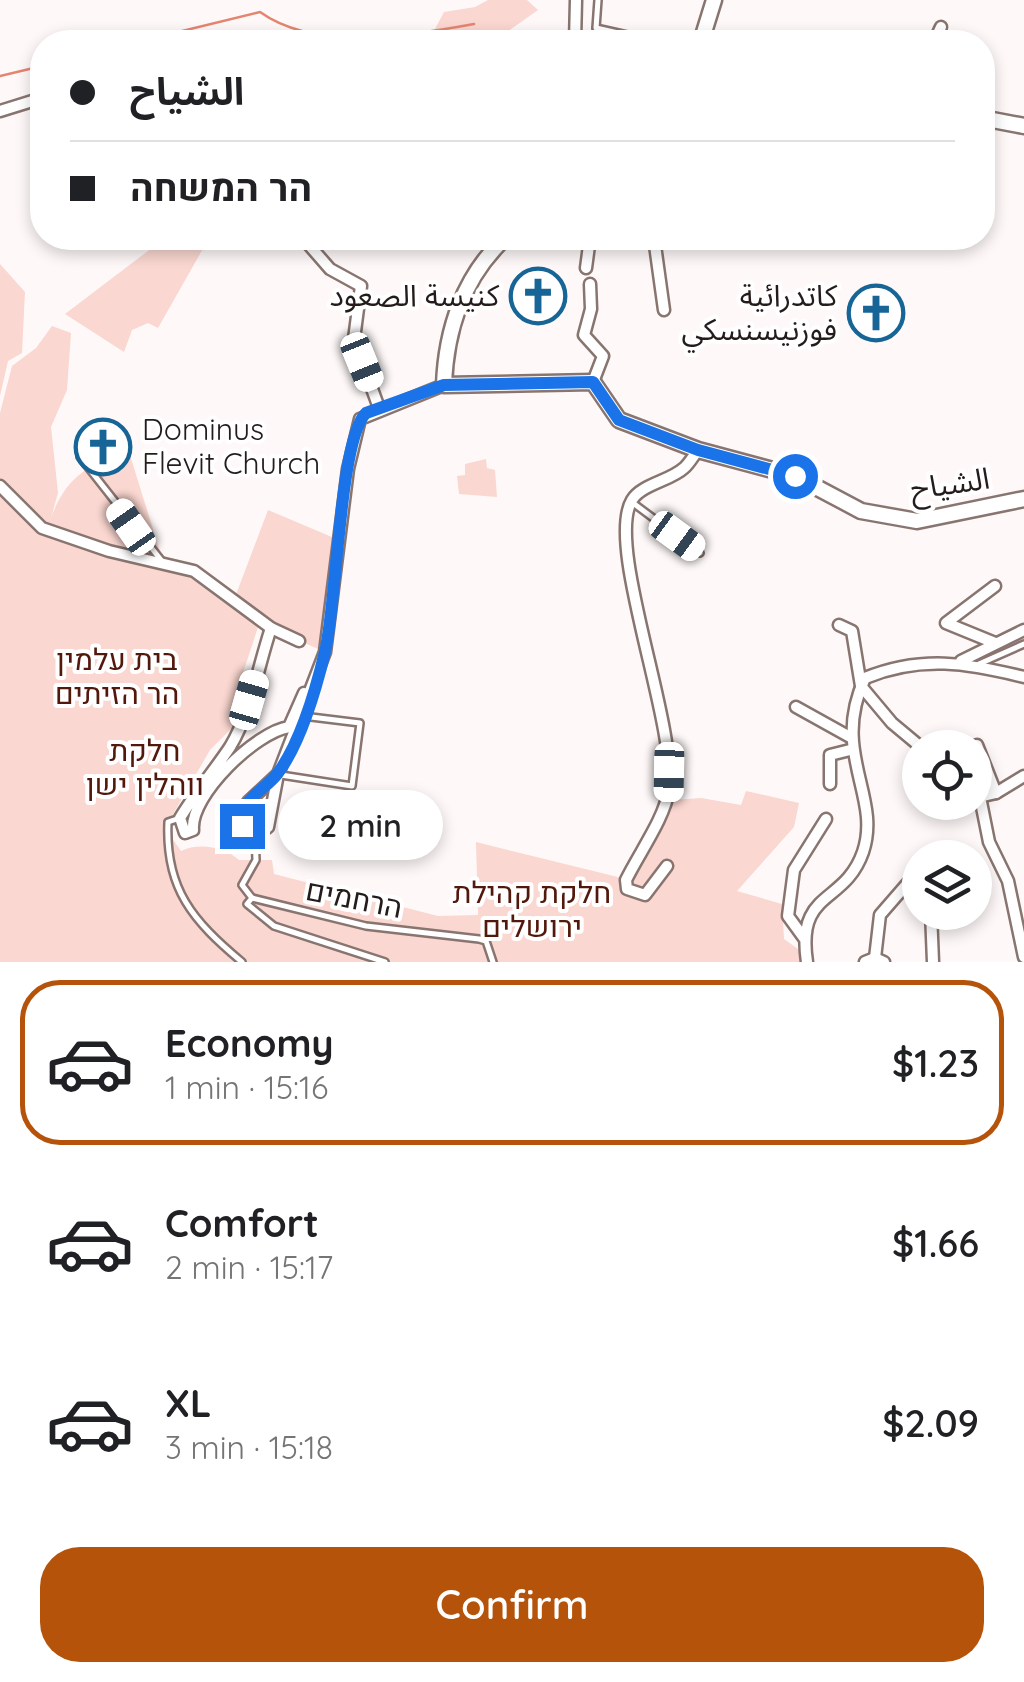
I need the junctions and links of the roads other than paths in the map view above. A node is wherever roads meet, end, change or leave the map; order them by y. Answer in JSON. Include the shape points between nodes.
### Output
{"nodes":[{"id":1,"x":576,"y":0,"type":"edge"},
{"id":2,"x":598,"y":0,"type":"edge"},
{"id":3,"x":714,"y":0,"type":"edge"},
{"id":4,"x":575,"y":30,"type":"edge"},
{"id":5,"x":605,"y":30,"type":"edge"},
{"id":6,"x":705,"y":30,"type":"edge"},
{"id":7,"x":30,"y":102,"type":"edge"},
{"id":8,"x":0,"y":111,"type":"edge"},
{"id":9,"x":995,"y":120,"type":"edge"},
{"id":10,"x":1024,"y":126,"type":"edge"},
{"id":11,"x":314,"y":250,"type":"edge"},
{"id":12,"x":492,"y":250,"type":"edge"},
{"id":13,"x":588,"y":250,"type":"edge"},
{"id":14,"x":656,"y":250,"type":"edge"},
{"id":15,"x":586,"y":268,"type":"dead end"},
{"id":16,"x":590,"y":284,"type":"dead end"},
{"id":17,"x":664,"y":310,"type":"dead end"},
{"id":18,"x":593,"y":382,"type":"junction"},
{"id":19,"x":444,"y":385,"type":"junction"},
{"id":20,"x":379,"y":408,"type":"junction"},
{"id":21,"x":698,"y":450,"type":"junction"},
{"id":22,"x":80,"y":456,"type":"dead end"},
{"id":23,"x":5,"y":490,"type":"edge"},
{"id":24,"x":1024,"y":499,"type":"edge"},
{"id":25,"x":631,"y":501,"type":"junction"},
{"id":26,"x":700,"y":552,"type":"dead end"},
{"id":27,"x":163,"y":563,"type":"junction"},
{"id":28,"x":995,"y":586,"type":"dead end"},
{"id":29,"x":839,"y":626,"type":"dead end"},
{"id":30,"x":271,"y":628,"type":"junction"},
{"id":31,"x":1024,"y":630,"type":"edge"},
{"id":32,"x":299,"y":641,"type":"dead end"},
{"id":33,"x":995,"y":643,"type":"junction"},
{"id":34,"x":1024,"y":644,"type":"edge"},
{"id":35,"x":325,"y":652,"type":"junction"},
{"id":36,"x":960,"y":661,"type":"junction"},
{"id":37,"x":976,"y":665,"type":"junction"},
{"id":38,"x":1024,"y":677,"type":"edge"},
{"id":39,"x":861,"y":686,"type":"junction"},
{"id":40,"x":796,"y":706,"type":"dead end"},
{"id":41,"x":303,"y":716,"type":"junction"},
{"id":42,"x":902,"y":731,"type":"edge"},
{"id":43,"x":850,"y":744,"type":"junction"},
{"id":44,"x":278,"y":774,"type":"junction"},
{"id":45,"x":1024,"y":776,"type":"edge"},
{"id":46,"x":992,"y":783,"type":"edge"},
{"id":47,"x":830,"y":784,"type":"dead end"},
{"id":48,"x":996,"y":793,"type":"junction"},
{"id":49,"x":992,"y":794,"type":"edge"},
{"id":50,"x":180,"y":818,"type":"junction"},
{"id":51,"x":826,"y":819,"type":"dead end"},
{"id":52,"x":983,"y":820,"type":"edge"},
{"id":53,"x":255,"y":832,"type":"junction"},
{"id":54,"x":667,"y":866,"type":"dead end"},
{"id":55,"x":902,"y":889,"type":"edge"},
{"id":56,"x":252,"y":898,"type":"junction"},
{"id":57,"x":932,"y":930,"type":"edge"},
{"id":58,"x":804,"y":938,"type":"junction"},
{"id":59,"x":1024,"y":957,"type":"edge"},
{"id":60,"x":874,"y":960,"type":"edge"},
{"id":61,"x":242,"y":962,"type":"edge"},
{"id":62,"x":385,"y":962,"type":"edge"},
{"id":63,"x":493,"y":962,"type":"edge"},
{"id":64,"x":807,"y":962,"type":"edge"},
{"id":65,"x":933,"y":962,"type":"edge"}],
"edges":[{"from":1,"to":4,"type":"street"},
{"from":2,"to":5,"type":"lane","via":[[596,28]]},
{"from":3,"to":6,"type":"street"},
{"from":7,"to":8,"type":"street"},
{"from":9,"to":10,"type":"street"},
{"from":11,"to":20,"type":"street","via":[[362,286],[354,339]]},
{"from":12,"to":19,"type":"street","via":[[464,292]]},
{"from":13,"to":15,"type":"street"},
{"from":14,"to":17,"type":"street"},
{"from":16,"to":18,"type":"street","via":[[584,334],[603,356]]},
{"from":18,"to":19,"type":"street"},
{"from":18,"to":21,"type":"street","name":"الشياح","via":[[619,420]]},
{"from":19,"to":20,"type":"street"},
{"from":20,"to":35,"type":"street","via":[[360,419],[354,439]]},
{"from":21,"to":24,"type":"street","name":"الشياح","via":[[779,470],[878,515],[916,521]]},
{"from":21,"to":25,"type":"street","via":[[684,469]]},
{"from":22,"to":27,"type":"lane"},
{"from":23,"to":27,"type":"street","via":[[42,528]]},
{"from":25,"to":26,"type":"lane"},
{"from":25,"to":54,"type":"street","via":[[632,587],[666,723],[669,772],[668,793],[627,888],[645,895]]},
{"from":27,"to":30,"type":"street","via":[[194,570]]},
{"from":28,"to":33,"type":"street","via":[[946,623]]},
{"from":29,"to":39,"type":"street","via":[[855,637]]},
{"from":30,"to":32,"type":"street"},
{"from":30,"to":50,"type":"street","via":[[243,719]]},
{"from":31,"to":33,"type":"street"},
{"from":33,"to":36,"type":"street"},
{"from":34,"to":37,"type":"lane"},
{"from":35,"to":41,"type":"street"},
{"from":35,"to":50,"type":"street","via":[[289,728],[270,733],[208,788],[193,830],[185,833]]},
{"from":36,"to":37,"type":"street"},
{"from":36,"to":39,"type":"street","via":[[883,670]]},
{"from":37,"to":38,"type":"street"},
{"from":39,"to":42,"type":"street"},
{"from":39,"to":43,"type":"street"},
{"from":40,"to":43,"type":"street"},
{"from":41,"to":44,"type":"street"},
{"from":41,"to":44,"type":"lane","via":[[360,723],[352,786]]},
{"from":43,"to":47,"type":"street","via":[[830,755]]},
{"from":43,"to":58,"type":"street","via":[[866,814],[862,854],[840,887],[810,910]]},
{"from":44,"to":53,"type":"street","via":[[268,827]]},
{"from":44,"to":53,"type":"street","via":[[244,809],[242,826]]},
{"from":45,"to":48,"type":"street"},
{"from":46,"to":48,"type":"street"},
{"from":48,"to":49,"type":"street"},
{"from":50,"to":61,"type":"lane","via":[[168,822],[168,867],[206,932]]},
{"from":51,"to":58,"type":"street","via":[[794,870],[788,916]]},
{"from":52,"to":59,"type":"street","via":[[1008,881]]},
{"from":53,"to":56,"type":"lane","via":[[256,860],[242,885]]},
{"from":55,"to":60,"type":"street","via":[[880,914]]},
{"from":56,"to":62,"type":"lane","via":[[246,904],[274,926]]},
{"from":56,"to":63,"type":"lane","name":"הרחמים","via":[[366,926],[486,941]]},
{"from":57,"to":65,"type":"street"},
{"from":58,"to":64,"type":"street"}]}
